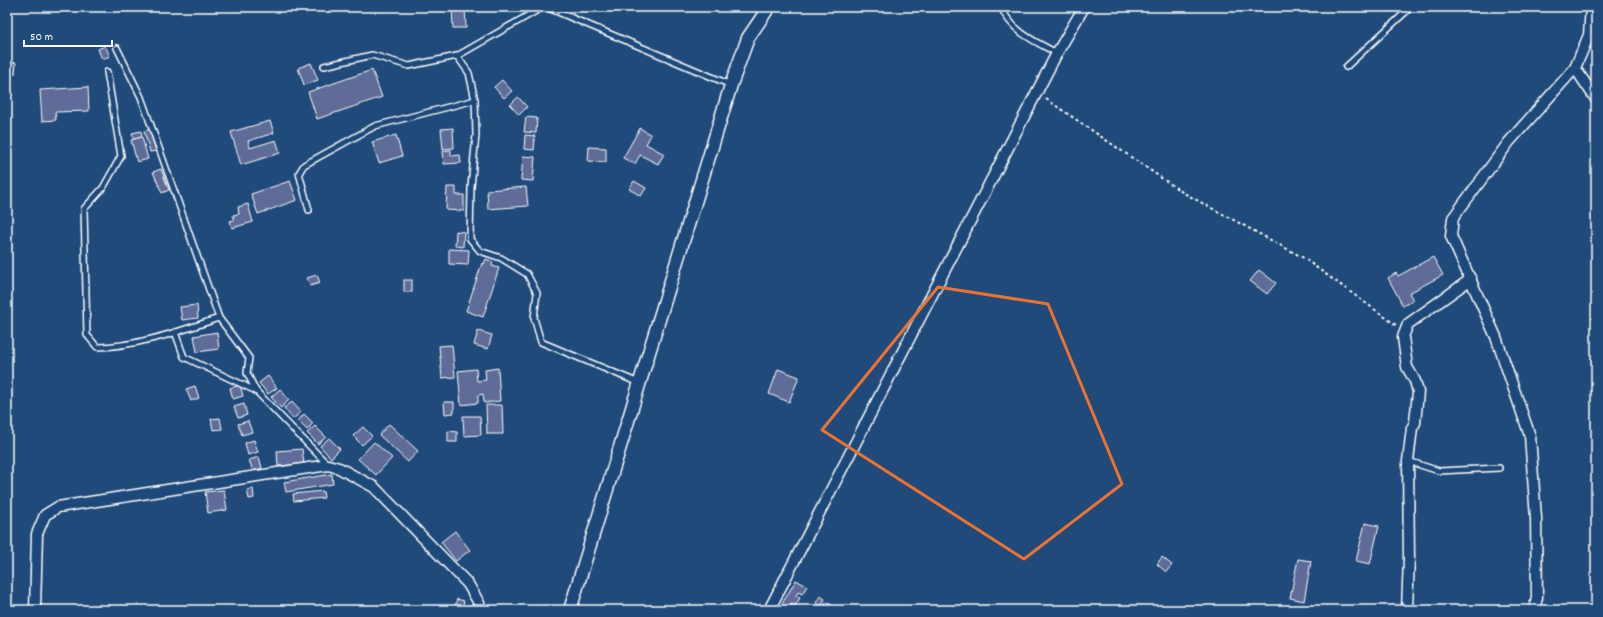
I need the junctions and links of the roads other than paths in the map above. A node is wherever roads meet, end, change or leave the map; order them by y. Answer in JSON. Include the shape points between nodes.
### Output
{"nodes":[{"id":1,"x":544,"y":7,"type":"edge"},
{"id":2,"x":769,"y":7,"type":"edge"},
{"id":3,"x":1001,"y":7,"type":"edge"},
{"id":4,"x":1084,"y":7,"type":"edge"},
{"id":5,"x":1411,"y":7,"type":"edge"},
{"id":6,"x":1591,"y":7,"type":"edge"},
{"id":7,"x":117,"y":48,"type":"dead end"},
{"id":8,"x":1057,"y":53,"type":"junction"},
{"id":9,"x":457,"y":56,"type":"junction"},
{"id":10,"x":324,"y":66,"type":"dead end"},
{"id":11,"x":1346,"y":67,"type":"dead end"},
{"id":12,"x":1575,"y":68,"type":"junction"},
{"id":13,"x":107,"y":72,"type":"dead end"},
{"id":14,"x":731,"y":86,"type":"junction"},
{"id":15,"x":1596,"y":99,"type":"edge"},
{"id":16,"x":475,"y":100,"type":"junction"},
{"id":17,"x":309,"y":210,"type":"dead end"},
{"id":18,"x":1470,"y":279,"type":"junction"},
{"id":19,"x":219,"y":318,"type":"junction"},
{"id":20,"x":175,"y":332,"type":"junction"},
{"id":21,"x":640,"y":383,"type":"junction"},
{"id":22,"x":256,"y":391,"type":"junction"},
{"id":23,"x":1408,"y":461,"type":"junction"},
{"id":24,"x":328,"y":466,"type":"junction"},
{"id":25,"x":1499,"y":468,"type":"dead end"},
{"id":26,"x":35,"y":610,"type":"edge"},
{"id":27,"x":480,"y":610,"type":"edge"},
{"id":28,"x":570,"y":610,"type":"edge"},
{"id":29,"x":769,"y":610,"type":"edge"},
{"id":30,"x":1407,"y":610,"type":"edge"},
{"id":31,"x":1534,"y":610,"type":"edge"}],
"edges":[{"from":1,"to":9,"type":"lane"},
{"from":1,"to":14,"type":"lane"},
{"from":2,"to":14,"type":"street","via":[[748,38]]},
{"from":3,"to":8,"type":"lane","via":[[1007,20],[1030,39]]},
{"from":4,"to":8,"type":"street"},
{"from":5,"to":11,"type":"lane"},
{"from":6,"to":12,"type":"street","via":[[1589,35]]},
{"from":7,"to":19,"type":"lane","via":[[141,97]]},
{"from":8,"to":29,"type":"street"},
{"from":9,"to":10,"type":"lane","via":[[409,66],[372,56]]},
{"from":9,"to":16,"type":"lane","via":[[469,73]]},
{"from":12,"to":15,"type":"street"},
{"from":12,"to":18,"type":"street","via":[[1509,142],[1453,218],[1451,236]]},
{"from":13,"to":20,"type":"lane","via":[[120,156],[103,188],[84,209],[87,334],[97,347],[110,347]]},
{"from":14,"to":21,"type":"street"},
{"from":16,"to":17,"type":"lane","via":[[375,126],[304,165],[299,173]]},
{"from":16,"to":21,"type":"lane","via":[[476,135],[470,239],[480,251],[500,258],[527,274],[537,293],[534,318],[541,342]]},
{"from":18,"to":23,"type":"street","via":[[1408,324],[1405,331],[1404,354],[1418,392]]},
{"from":18,"to":31,"type":"street","via":[[1504,357],[1530,436],[1536,525],[1537,598]]},
{"from":19,"to":20,"type":"lane"},
{"from":19,"to":22,"type":"lane","via":[[249,358],[247,373]]},
{"from":20,"to":22,"type":"lane","via":[[184,357]]},
{"from":21,"to":28,"type":"street"},
{"from":22,"to":24,"type":"lane"},
{"from":23,"to":25,"type":"lane","via":[[1439,471]]},
{"from":23,"to":30,"type":"street"},
{"from":24,"to":26,"type":"street","via":[[58,507],[44,515],[37,534]]},
{"from":24,"to":27,"type":"street","via":[[339,468],[374,487],[468,584],[479,603]]}]}
